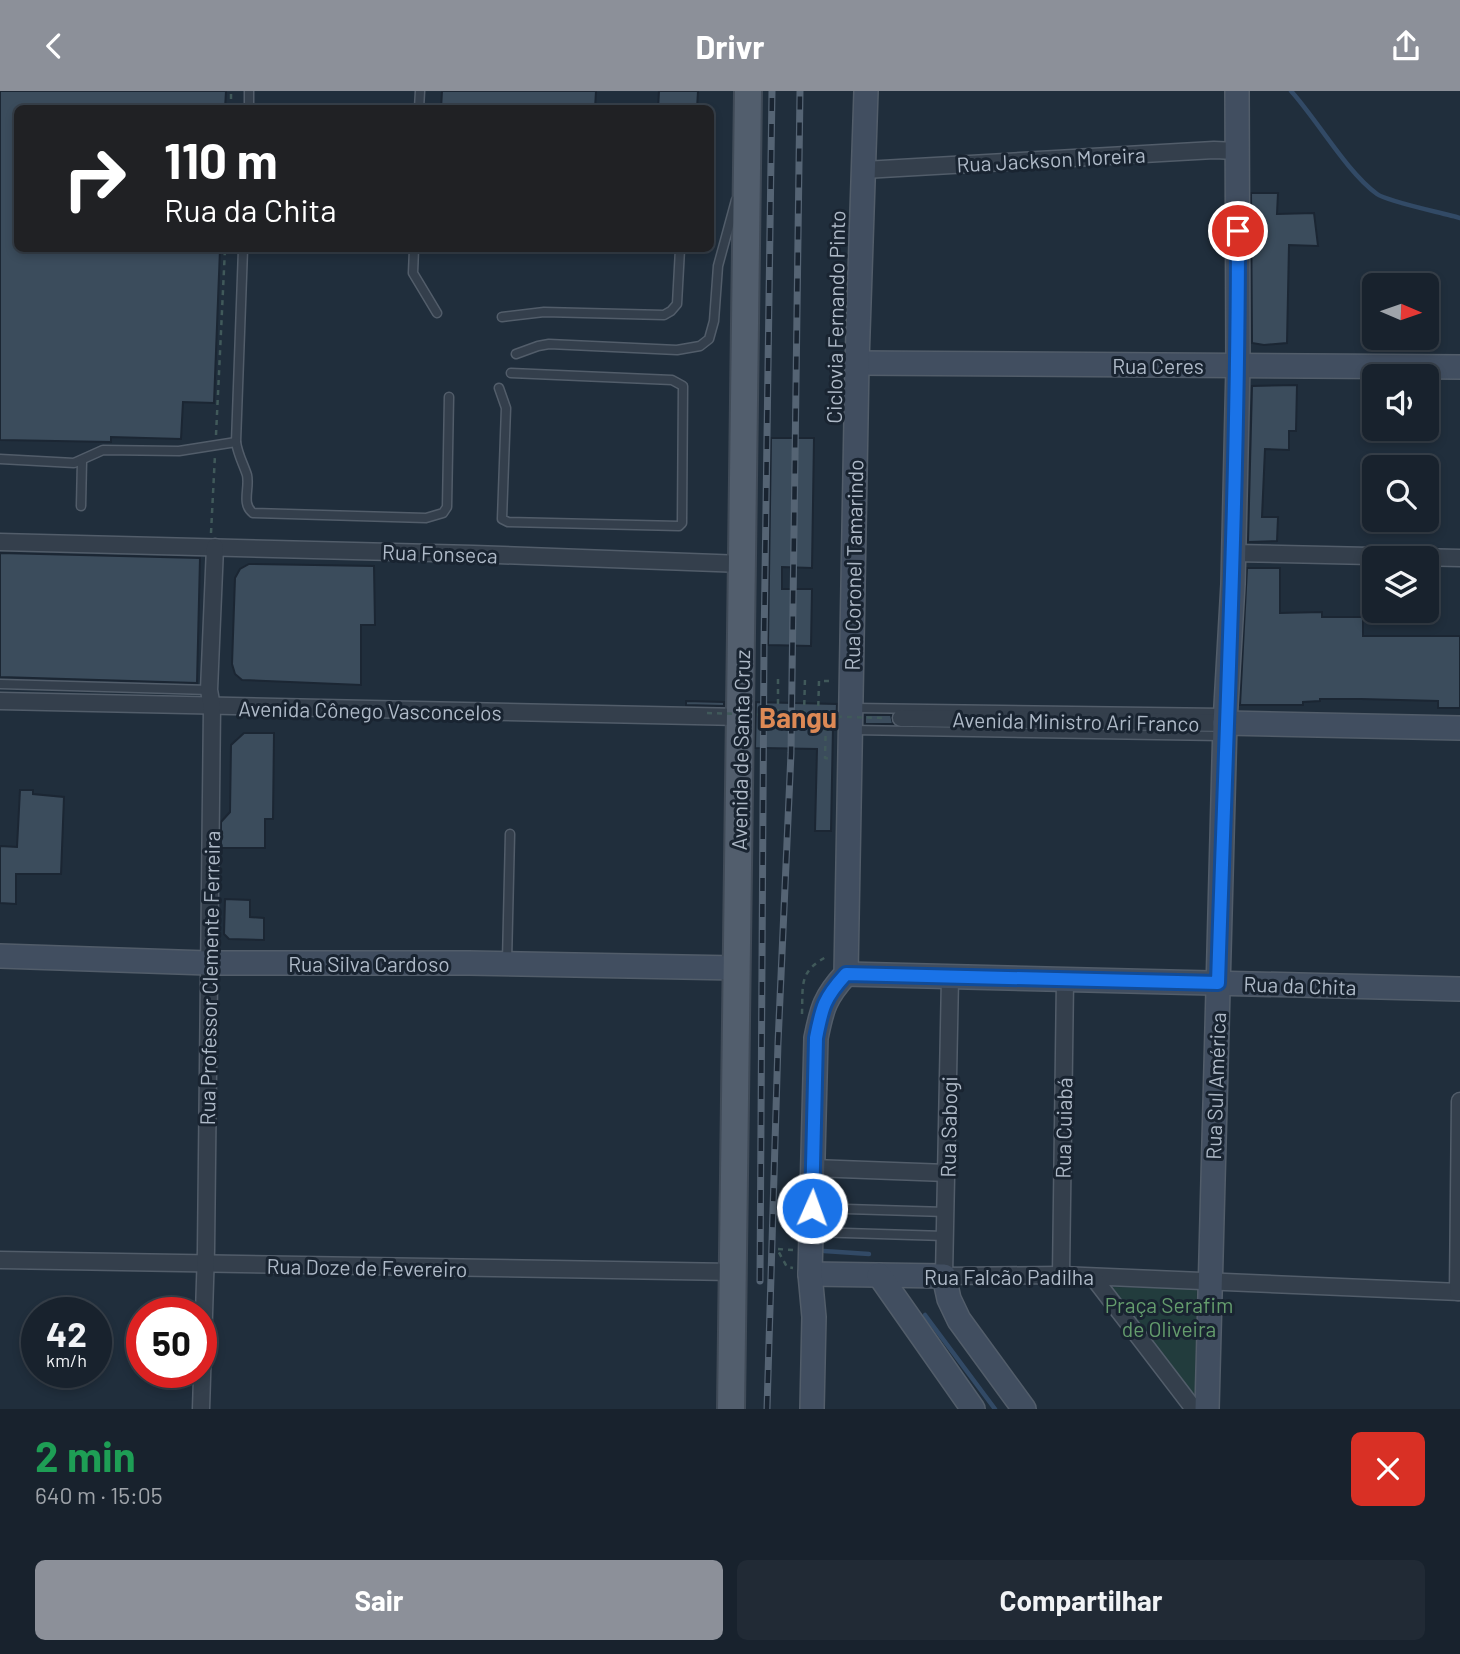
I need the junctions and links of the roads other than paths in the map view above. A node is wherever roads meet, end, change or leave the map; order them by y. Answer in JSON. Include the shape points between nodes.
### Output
{"nodes":[{"id":1,"x":748,"y":91,"type":"edge"},
{"id":2,"x":866,"y":91,"type":"edge"},
{"id":3,"x":1237,"y":91,"type":"edge"},
{"id":4,"x":1237,"y":151,"type":"junction"},
{"id":5,"x":747,"y":165,"type":"junction"},
{"id":6,"x":864,"y":170,"type":"junction"},
{"id":7,"x":243,"y":252,"type":"edge"},
{"id":8,"x":414,"y":252,"type":"edge"},
{"id":9,"x":680,"y":252,"type":"edge"},
{"id":10,"x":437,"y":313,"type":"dead end"},
{"id":11,"x":502,"y":317,"type":"dead end"},
{"id":12,"x":516,"y":354,"type":"dead end"},
{"id":13,"x":857,"y":362,"type":"junction"},
{"id":14,"x":1238,"y":365,"type":"junction"},
{"id":15,"x":1460,"y":367,"type":"edge"},
{"id":16,"x":511,"y":373,"type":"dead end"},
{"id":17,"x":499,"y":388,"type":"dead end"},
{"id":18,"x":449,"y":397,"type":"dead end"},
{"id":19,"x":236,"y":442,"type":"junction"},
{"id":20,"x":0,"y":459,"type":"edge"},
{"id":21,"x":82,"y":461,"type":"junction"},
{"id":22,"x":80,"y":506,"type":"dead end"},
{"id":23,"x":0,"y":543,"type":"edge"},
{"id":24,"x":213,"y":546,"type":"junction"},
{"id":25,"x":1233,"y":553,"type":"junction"},
{"id":26,"x":1460,"y":558,"type":"edge"},
{"id":27,"x":743,"y":564,"type":"junction"},
{"id":28,"x":0,"y":684,"type":"edge"},
{"id":29,"x":209,"y":690,"type":"junction"},
{"id":30,"x":0,"y":701,"type":"edge"},
{"id":31,"x":212,"y":707,"type":"junction"},
{"id":32,"x":846,"y":716,"type":"junction"},
{"id":33,"x":741,"y":717,"type":"junction"},
{"id":34,"x":901,"y":718,"type":"dead end"},
{"id":35,"x":1226,"y":724,"type":"junction"},
{"id":36,"x":1460,"y":728,"type":"edge"},
{"id":37,"x":510,"y":834,"type":"dead end"},
{"id":38,"x":0,"y":956,"type":"edge"},
{"id":39,"x":208,"y":963,"type":"junction"},
{"id":40,"x":507,"y":964,"type":"junction"},
{"id":41,"x":737,"y":968,"type":"junction"},
{"id":42,"x":846,"y":974,"type":"junction"},
{"id":43,"x":950,"y":978,"type":"junction"},
{"id":44,"x":1065,"y":980,"type":"junction"},
{"id":45,"x":1218,"y":983,"type":"junction"},
{"id":46,"x":1460,"y":989,"type":"edge"},
{"id":47,"x":1460,"y":1101,"type":"edge"},
{"id":48,"x":813,"y":1168,"type":"junction"},
{"id":49,"x":1460,"y":1172,"type":"edge"},
{"id":50,"x":947,"y":1173,"type":"junction"},
{"id":51,"x":812,"y":1208,"type":"junction"},
{"id":52,"x":946,"y":1212,"type":"junction"},
{"id":53,"x":811,"y":1232,"type":"junction"},
{"id":54,"x":946,"y":1236,"type":"junction"},
{"id":55,"x":0,"y":1260,"type":"edge"},
{"id":56,"x":206,"y":1265,"type":"junction"},
{"id":57,"x":733,"y":1272,"type":"junction"},
{"id":58,"x":810,"y":1274,"type":"junction"},
{"id":59,"x":879,"y":1275,"type":"junction"},
{"id":60,"x":1061,"y":1275,"type":"junction"},
{"id":61,"x":944,"y":1276,"type":"junction"},
{"id":62,"x":1093,"y":1277,"type":"junction"},
{"id":63,"x":1210,"y":1282,"type":"junction"},
{"id":64,"x":1459,"y":1292,"type":"edge"},
{"id":65,"x":201,"y":1409,"type":"edge"},
{"id":66,"x":732,"y":1409,"type":"edge"},
{"id":67,"x":812,"y":1409,"type":"edge"},
{"id":68,"x":973,"y":1409,"type":"edge"},
{"id":69,"x":1024,"y":1409,"type":"edge"},
{"id":70,"x":1194,"y":1409,"type":"edge"},
{"id":71,"x":1207,"y":1409,"type":"edge"}],
"edges":[{"from":1,"to":5,"type":"main road","name":"Avenida de Santa Cruz"},
{"from":2,"to":6,"type":"main road","name":"Rua Coronel Tamarindo"},
{"from":3,"to":4,"type":"main road","name":"Rua Sul América"},
{"from":4,"to":6,"type":"street","name":"Rua Jackson Moreira"},
{"from":4,"to":14,"type":"main road","name":"Rua Sul América"},
{"from":5,"to":12,"type":"lane","via":[[721,249],[709,339],[688,349],[549,344]]},
{"from":5,"to":27,"type":"main road","name":"Avenida de Santa Cruz"},
{"from":6,"to":13,"type":"main road","name":"Rua Coronel Tamarindo"},
{"from":7,"to":19,"type":"lane"},
{"from":8,"to":10,"type":"lane","via":[[414,273]]},
{"from":9,"to":11,"type":"lane","via":[[677,304],[664,315],[544,312]]},
{"from":13,"to":14,"type":"main road","name":"Rua Ceres"},
{"from":13,"to":32,"type":"main road","name":"Rua Coronel Tamarindo"},
{"from":14,"to":15,"type":"main road","name":"Rua Ceres"},
{"from":14,"to":25,"type":"main road","name":"Rua Sul América"},
{"from":16,"to":17,"type":"lane","via":[[672,380],[683,386],[682,523],[502,519],[506,408]]},
{"from":18,"to":19,"type":"lane","via":[[447,507],[436,517],[253,513],[247,505],[247,475]]},
{"from":19,"to":21,"type":"lane","via":[[178,451],[103,450]]},
{"from":20,"to":21,"type":"lane"},
{"from":21,"to":22,"type":"lane"},
{"from":23,"to":24,"type":"street","name":"Rua Fonseca"},
{"from":24,"to":27,"type":"street","name":"Rua Fonseca"},
{"from":24,"to":29,"type":"street","name":"Rua Professor Clemente Ferreira"},
{"from":25,"to":26,"type":"street"},
{"from":25,"to":35,"type":"main road","name":"Rua Sul América"},
{"from":27,"to":33,"type":"main road","name":"Avenida de Santa Cruz"},
{"from":28,"to":29,"type":"lane"},
{"from":29,"to":31,"type":"street","name":"Rua Professor Clemente Ferreira"},
{"from":30,"to":31,"type":"street","name":"Avenida Cônego Vasconcelos"},
{"from":31,"to":33,"type":"street","name":"Avenida Cônego Vasconcelos"},
{"from":31,"to":39,"type":"street","name":"Rua Professor Clemente Ferreira"},
{"from":32,"to":35,"type":"lane"},
{"from":32,"to":35,"type":"lane"},
{"from":32,"to":42,"type":"main road","name":"Rua Coronel Tamarindo"},
{"from":33,"to":41,"type":"main road","name":"Avenida de Santa Cruz"},
{"from":34,"to":35,"type":"street","name":"Avenida Ministro Ari Franco"},
{"from":35,"to":36,"type":"main road","name":"Avenida Ministro Ari Franco"},
{"from":35,"to":45,"type":"main road","name":"Rua Sul América"},
{"from":37,"to":40,"type":"lane"},
{"from":38,"to":39,"type":"main road","name":"Rua Silva Cardoso"},
{"from":39,"to":40,"type":"main road","name":"Rua Silva Cardoso"},
{"from":39,"to":56,"type":"street","name":"Rua Professor Clemente Ferreira"},
{"from":40,"to":41,"type":"main road","name":"Rua Silva Cardoso"},
{"from":41,"to":57,"type":"main road","name":"Avenida de Santa Cruz"},
{"from":42,"to":43,"type":"main road","name":"Rua da Chita"},
{"from":42,"to":48,"type":"main road","via":[[830,992],[816,1038]]},
{"from":43,"to":44,"type":"main road","name":"Rua da Chita"},
{"from":43,"to":50,"type":"street","name":"Rua Sabogi"},
{"from":44,"to":45,"type":"main road","name":"Rua da Chita"},
{"from":44,"to":60,"type":"street","name":"Rua Cuiabá"},
{"from":45,"to":46,"type":"main road","name":"Rua da Chita"},
{"from":45,"to":63,"type":"main road","name":"Rua Sul América"},
{"from":47,"to":49,"type":"street"},
{"from":48,"to":50,"type":"street"},
{"from":48,"to":51,"type":"main road"},
{"from":49,"to":64,"type":"street"},
{"from":50,"to":52,"type":"street","name":"Rua Sabogi"},
{"from":51,"to":52,"type":"lane"},
{"from":51,"to":53,"type":"main road"},
{"from":52,"to":54,"type":"street","name":"Rua Sabogi"},
{"from":53,"to":54,"type":"lane"},
{"from":53,"to":58,"type":"main road"},
{"from":54,"to":61,"type":"street","name":"Rua Sabogi"},
{"from":55,"to":56,"type":"street","name":"Rua Doze de Fevereiro"},
{"from":56,"to":57,"type":"street","name":"Rua Doze de Fevereiro"},
{"from":56,"to":65,"type":"street","name":"Rua Professor Clemente Ferreira"},
{"from":57,"to":66,"type":"main road","name":"Avenida de Santa Cruz"},
{"from":58,"to":59,"type":"main road","name":"Rua Falcão Padilha"},
{"from":58,"to":67,"type":"main road"},
{"from":59,"to":61,"type":"main road","name":"Rua Falcão Padilha"},
{"from":59,"to":68,"type":"main road"},
{"from":60,"to":61,"type":"street","name":"Rua Falcão Padilha"},
{"from":60,"to":62,"type":"street","name":"Rua Falcão Padilha"},
{"from":61,"to":69,"type":"main road","via":[[958,1320]]},
{"from":62,"to":63,"type":"street","name":"Rua Falcão Padilha"},
{"from":62,"to":70,"type":"street"},
{"from":63,"to":64,"type":"street","name":"Rua Falcão Padilha"},
{"from":63,"to":71,"type":"main road","name":"Rua Sul América"}]}
